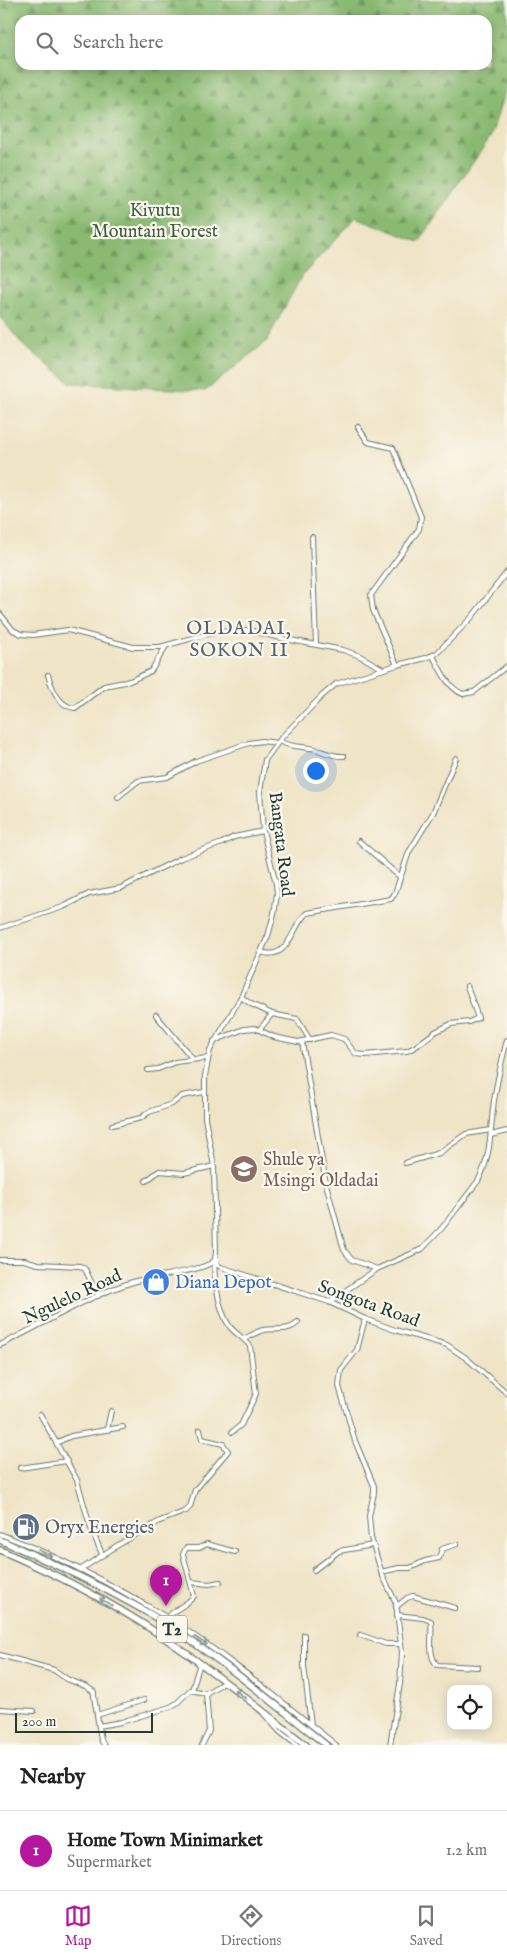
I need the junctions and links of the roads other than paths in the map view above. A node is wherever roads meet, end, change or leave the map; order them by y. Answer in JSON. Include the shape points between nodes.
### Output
{"nodes":[{"id":1,"x":358,"y":427,"type":"dead end"},
{"id":2,"x":312,"y":537,"type":"dead end"},
{"id":3,"x":507,"y":572,"type":"edge"},
{"id":4,"x":0,"y":614,"type":"edge"},
{"id":5,"x":316,"y":644,"type":"junction"},
{"id":6,"x":166,"y":646,"type":"junction"},
{"id":7,"x":433,"y":656,"type":"junction"},
{"id":8,"x":397,"y":664,"type":"junction"},
{"id":9,"x":507,"y":666,"type":"edge"},
{"id":10,"x":383,"y":669,"type":"junction"},
{"id":11,"x":48,"y":675,"type":"dead end"},
{"id":12,"x":278,"y":742,"type":"junction"},
{"id":13,"x":344,"y":756,"type":"dead end"},
{"id":14,"x":456,"y":758,"type":"dead end"},
{"id":15,"x":118,"y":797,"type":"dead end"},
{"id":16,"x":263,"y":831,"type":"junction"},
{"id":17,"x":359,"y":841,"type":"dead end"},
{"id":18,"x":400,"y":877,"type":"junction"},
{"id":19,"x":0,"y":928,"type":"edge"},
{"id":20,"x":261,"y":952,"type":"junction"},
{"id":21,"x":467,"y":986,"type":"dead end"},
{"id":22,"x":241,"y":997,"type":"junction"},
{"id":23,"x":272,"y":1014,"type":"junction"},
{"id":24,"x":156,"y":1015,"type":"dead end"},
{"id":25,"x":260,"y":1029,"type":"junction"},
{"id":26,"x":310,"y":1040,"type":"junction"},
{"id":27,"x":507,"y":1040,"type":"edge"},
{"id":28,"x":214,"y":1042,"type":"junction"},
{"id":29,"x":302,"y":1042,"type":"junction"},
{"id":30,"x":192,"y":1058,"type":"junction"},
{"id":31,"x":207,"y":1058,"type":"junction"},
{"id":32,"x":148,"y":1070,"type":"dead end"},
{"id":33,"x":204,"y":1092,"type":"junction"},
{"id":34,"x":112,"y":1125,"type":"dead end"},
{"id":35,"x":507,"y":1131,"type":"edge"},
{"id":36,"x":491,"y":1133,"type":"junction"},
{"id":37,"x":405,"y":1163,"type":"dead end"},
{"id":38,"x":214,"y":1166,"type":"junction"},
{"id":39,"x":146,"y":1181,"type":"dead end"},
{"id":40,"x":215,"y":1259,"type":"junction"},
{"id":41,"x":0,"y":1260,"type":"edge"},
{"id":42,"x":377,"y":1269,"type":"junction"},
{"id":43,"x":98,"y":1296,"type":"junction"},
{"id":44,"x":329,"y":1302,"type":"junction"},
{"id":45,"x":365,"y":1319,"type":"junction"},
{"id":46,"x":298,"y":1322,"type":"dead end"},
{"id":47,"x":244,"y":1340,"type":"junction"},
{"id":48,"x":0,"y":1345,"type":"edge"},
{"id":49,"x":507,"y":1393,"type":"edge"},
{"id":50,"x":111,"y":1411,"type":"dead end"},
{"id":51,"x":40,"y":1414,"type":"dead end"},
{"id":52,"x":123,"y":1427,"type":"dead end"},
{"id":53,"x":107,"y":1429,"type":"junction"},
{"id":54,"x":200,"y":1430,"type":"dead end"},
{"id":55,"x":232,"y":1432,"type":"dead end"},
{"id":56,"x":56,"y":1443,"type":"junction"},
{"id":57,"x":67,"y":1461,"type":"junction"},
{"id":58,"x":20,"y":1468,"type":"dead end"},
{"id":59,"x":0,"y":1534,"type":"edge"},
{"id":60,"x":0,"y":1540,"type":"edge"},
{"id":61,"x":457,"y":1544,"type":"dead end"},
{"id":62,"x":373,"y":1545,"type":"junction"},
{"id":63,"x":0,"y":1550,"type":"edge"},
{"id":64,"x":235,"y":1552,"type":"dead end"},
{"id":65,"x":102,"y":1554,"type":"junction"},
{"id":66,"x":80,"y":1570,"type":"junction"},
{"id":67,"x":314,"y":1570,"type":"dead end"},
{"id":68,"x":381,"y":1572,"type":"junction"},
{"id":69,"x":191,"y":1582,"type":"junction"},
{"id":70,"x":220,"y":1582,"type":"dead end"},
{"id":71,"x":396,"y":1607,"type":"junction"},
{"id":72,"x":455,"y":1608,"type":"dead end"},
{"id":73,"x":397,"y":1615,"type":"junction"},
{"id":74,"x":166,"y":1618,"type":"junction"},
{"id":75,"x":304,"y":1635,"type":"dead end"},
{"id":76,"x":360,"y":1635,"type":"dead end"},
{"id":77,"x":400,"y":1644,"type":"junction"},
{"id":78,"x":0,"y":1655,"type":"edge"},
{"id":79,"x":200,"y":1663,"type":"junction"},
{"id":80,"x":478,"y":1667,"type":"dead end"},
{"id":81,"x":225,"y":1682,"type":"junction"},
{"id":82,"x":192,"y":1690,"type":"junction"},
{"id":83,"x":206,"y":1693,"type":"junction"},
{"id":84,"x":144,"y":1700,"type":"dead end"},
{"id":85,"x":0,"y":1709,"type":"edge"},
{"id":86,"x":260,"y":1710,"type":"junction"},
{"id":87,"x":34,"y":1711,"type":"dead end"},
{"id":88,"x":97,"y":1715,"type":"junction"},
{"id":89,"x":311,"y":1725,"type":"junction"},
{"id":90,"x":99,"y":1726,"type":"junction"},
{"id":91,"x":104,"y":1745,"type":"edge"},
{"id":92,"x":202,"y":1745,"type":"edge"},
{"id":93,"x":296,"y":1745,"type":"edge"},
{"id":94,"x":306,"y":1745,"type":"edge"},
{"id":95,"x":326,"y":1745,"type":"edge"},
{"id":96,"x":336,"y":1745,"type":"edge"},
{"id":97,"x":390,"y":1745,"type":"edge"}],
"edges":[{"from":1,"to":8,"type":"street","via":[[368,442],[393,448],[421,517],[419,529],[371,596],[373,610]]},
{"from":2,"to":5,"type":"street"},
{"from":3,"to":7,"type":"street","via":[[467,622]]},
{"from":4,"to":6,"type":"street","via":[[13,630],[22,634],[68,630],[129,647]]},
{"from":5,"to":6,"type":"street","via":[[241,629],[215,632]]},
{"from":5,"to":10,"type":"street","via":[[360,656]]},
{"from":6,"to":11,"type":"street","via":[[151,671],[130,681],[104,686],[75,708],[66,706],[53,691]]},
{"from":7,"to":8,"type":"street","name":"Bangata Road"},
{"from":7,"to":9,"type":"street","via":[[453,688],[463,694],[474,692]]},
{"from":8,"to":10,"type":"street","name":"Bangata Road"},
{"from":10,"to":12,"type":"street","name":"Bangata Road","via":[[332,686]]},
{"from":12,"to":13,"type":"street"},
{"from":12,"to":15,"type":"street","via":[[249,743],[196,760],[167,777],[138,781]]},
{"from":12,"to":16,"type":"street","name":"Bangata Road","via":[[265,760],[261,776]]},
{"from":14,"to":18,"type":"street","via":[[426,827],[412,845]]},
{"from":16,"to":19,"type":"street","via":[[234,837],[181,858],[121,888],[89,894],[63,907]]},
{"from":16,"to":20,"type":"street","name":"Bangata Road","via":[[277,894],[272,926]]},
{"from":17,"to":18,"type":"street"},
{"from":18,"to":20,"type":"street","via":[[391,899],[307,913],[286,945],[271,954]]},
{"from":20,"to":22,"type":"street","name":"Bangata Road"},
{"from":21,"to":26,"type":"street","via":[[478,1018],[451,1024],[407,1051],[360,1055],[351,1050],[344,1039],[335,1036],[326,1034]]},
{"from":22,"to":23,"type":"street"},
{"from":22,"to":28,"type":"street","name":"Bangata Road"},
{"from":23,"to":25,"type":"street"},
{"from":23,"to":26,"type":"street","via":[[297,1019]]},
{"from":24,"to":30,"type":"street"},
{"from":25,"to":28,"type":"street","via":[[244,1029]]},
{"from":25,"to":29,"type":"street","via":[[274,1037]]},
{"from":26,"to":29,"type":"street"},
{"from":27,"to":36,"type":"street","via":[[497,1081]]},
{"from":28,"to":31,"type":"street","name":"Bangata Road"},
{"from":29,"to":42,"type":"street","via":[[326,1184],[344,1250],[352,1260]]},
{"from":30,"to":31,"type":"street"},
{"from":30,"to":32,"type":"street"},
{"from":31,"to":33,"type":"street","name":"Bangata Road"},
{"from":33,"to":34,"type":"street","via":[[182,1096],[141,1118]]},
{"from":33,"to":38,"type":"street","name":"Bangata Road"},
{"from":35,"to":36,"type":"street"},
{"from":36,"to":37,"type":"street","via":[[466,1134],[438,1153]]},
{"from":36,"to":42,"type":"street","via":[[483,1173],[442,1228],[422,1249]]},
{"from":38,"to":39,"type":"street","via":[[181,1173],[159,1171]]},
{"from":38,"to":40,"type":"street","name":"Bangata Road"},
{"from":40,"to":43,"type":"street","name":"Ngulelo Road","via":[[202,1267],[134,1282]]},
{"from":40,"to":44,"type":"street","name":"Songota Road","via":[[221,1267]]},
{"from":40,"to":47,"type":"street","name":"Bangata Road","via":[[223,1313],[231,1328]]},
{"from":41,"to":43,"type":"street","via":[[80,1266],[85,1269]]},
{"from":42,"to":44,"type":"street"},
{"from":43,"to":48,"type":"street","name":"Ngulelo Road"},
{"from":44,"to":45,"type":"street","name":"Songota Road"},
{"from":45,"to":49,"type":"street","name":"Songota Road","via":[[447,1345]]},
{"from":45,"to":62,"type":"street","via":[[356,1350],[341,1370],[339,1386],[355,1441],[374,1486],[368,1516]]},
{"from":46,"to":47,"type":"street","via":[[287,1328],[261,1330]]},
{"from":47,"to":55,"type":"street","via":[[251,1350],[256,1394],[241,1425]]},
{"from":50,"to":53,"type":"street"},
{"from":51,"to":56,"type":"street"},
{"from":52,"to":53,"type":"street"},
{"from":53,"to":56,"type":"street","via":[[71,1436]]},
{"from":54,"to":65,"type":"street","via":[[202,1439],[224,1444],[228,1451],[195,1490],[190,1507]]},
{"from":56,"to":57,"type":"street"},
{"from":57,"to":58,"type":"street"},
{"from":57,"to":65,"type":"street","via":[[77,1480]]},
{"from":59,"to":66,"type":"street","one_way":true},
{"from":60,"to":95,"type":"highway","number":"T2","via":[[150,1614],[243,1678]]},
{"from":61,"to":68,"type":"street","via":[[442,1549],[439,1558],[410,1568]]},
{"from":62,"to":67,"type":"street","via":[[339,1551]]},
{"from":62,"to":68,"type":"street"},
{"from":79,"to":63,"type":"highway","number":"T2","one_way":true,"via":[[98,1598]]},
{"from":64,"to":69,"type":"street","via":[[207,1544],[186,1548],[183,1554]]},
{"from":65,"to":66,"type":"street"},
{"from":66,"to":74,"type":"street"},
{"from":68,"to":71,"type":"street"},
{"from":69,"to":70,"type":"street"},
{"from":69,"to":74,"type":"street","via":[[193,1599]]},
{"from":71,"to":72,"type":"street","via":[[413,1596]]},
{"from":71,"to":73,"type":"street"},
{"from":73,"to":77,"type":"street"},
{"from":73,"to":80,"type":"street","via":[[431,1621],[432,1652],[437,1665]]},
{"from":74,"to":89,"type":"street","one_way":true,"via":[[218,1652]]},
{"from":75,"to":89,"type":"street"},
{"from":76,"to":77,"type":"street","via":[[386,1644]]},
{"from":77,"to":97,"type":"street","via":[[400,1684]]},
{"from":78,"to":88,"type":"street","via":[[48,1668],[88,1687],[94,1692]]},
{"from":79,"to":81,"type":"highway","number":"T2"},
{"from":79,"to":82,"type":"street"},
{"from":81,"to":83,"type":"street"},
{"from":86,"to":81,"type":"highway","number":"T2","one_way":true},
{"from":82,"to":83,"type":"street"},
{"from":82,"to":90,"type":"street","via":[[170,1706]]},
{"from":83,"to":92,"type":"street","via":[[209,1731]]},
{"from":84,"to":88,"type":"street"},
{"from":85,"to":87,"type":"street"},
{"from":86,"to":93,"type":"street"},
{"from":86,"to":94,"type":"highway","number":"T2"},
{"from":88,"to":90,"type":"street"},
{"from":89,"to":96,"type":"street"},
{"from":90,"to":91,"type":"street"}]}
